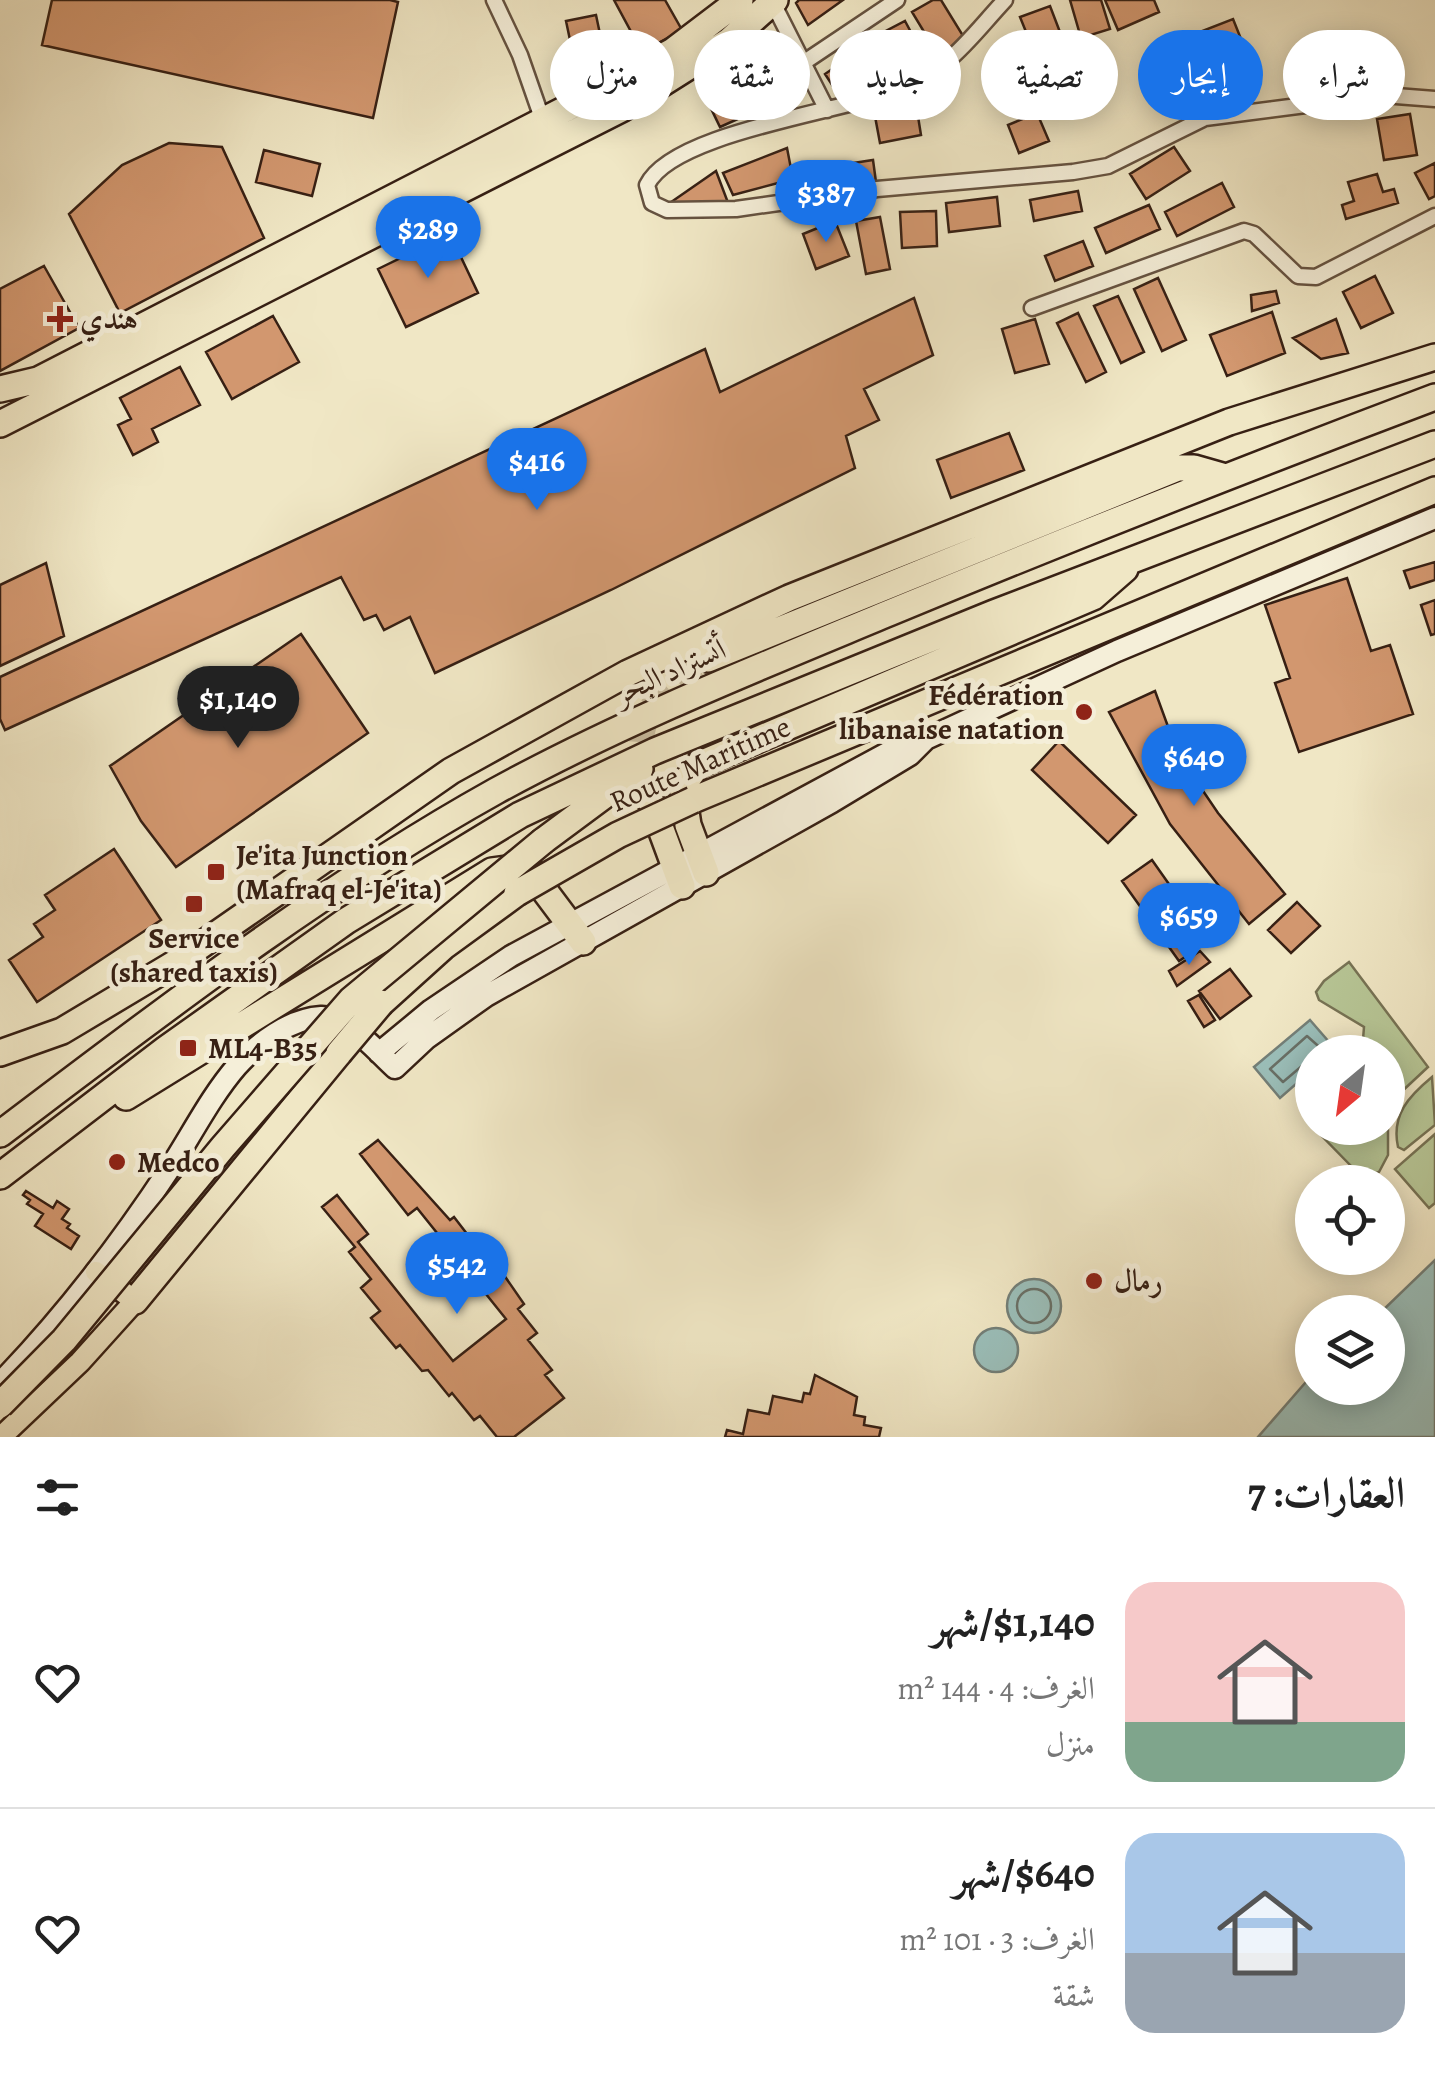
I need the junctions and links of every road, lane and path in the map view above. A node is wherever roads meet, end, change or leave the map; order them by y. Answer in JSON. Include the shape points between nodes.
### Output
{"nodes":[{"id":1,"x":494,"y":0,"type":"edge"},
{"id":2,"x":740,"y":0,"type":"edge"},
{"id":3,"x":896,"y":0,"type":"edge"},
{"id":4,"x":1005,"y":0,"type":"edge"},
{"id":5,"x":774,"y":2,"type":"edge"},
{"id":6,"x":787,"y":30,"type":"edge"},
{"id":7,"x":810,"y":58,"type":"edge"},
{"id":8,"x":810,"y":77,"type":"edge"},
{"id":9,"x":1435,"y":100,"type":"edge"},
{"id":10,"x":827,"y":110,"type":"junction"},
{"id":11,"x":543,"y":120,"type":"junction"},
{"id":12,"x":1435,"y":216,"type":"edge"},
{"id":13,"x":1032,"y":308,"type":"dead end"},
{"id":14,"x":1435,"y":357,"type":"edge"},
{"id":15,"x":0,"y":389,"type":"edge"},
{"id":16,"x":62,"y":393,"type":"junction"},
{"id":17,"x":1435,"y":397,"type":"edge"},
{"id":18,"x":0,"y":416,"type":"edge"},
{"id":19,"x":0,"y":424,"type":"edge"},
{"id":20,"x":1435,"y":444,"type":"edge"},
{"id":21,"x":1222,"y":476,"type":"junction"},
{"id":22,"x":1435,"y":490,"type":"edge"},
{"id":23,"x":1435,"y":518,"type":"edge"},
{"id":24,"x":1133,"y":560,"type":"junction"},
{"id":25,"x":708,"y":659,"type":"tunnel mouth"},
{"id":26,"x":655,"y":752,"type":"junction"},
{"id":27,"x":645,"y":786,"type":"tunnel mouth"},
{"id":28,"x":702,"y":864,"type":"junction"},
{"id":29,"x":678,"y":876,"type":"junction"},
{"id":30,"x":576,"y":933,"type":"junction"},
{"id":31,"x":250,"y":946,"type":"junction"},
{"id":32,"x":62,"y":1031,"type":"junction"},
{"id":33,"x":0,"y":1052,"type":"edge"},
{"id":34,"x":379,"y":1053,"type":"junction"},
{"id":35,"x":0,"y":1063,"type":"edge"},
{"id":36,"x":76,"y":1118,"type":"junction"},
{"id":37,"x":0,"y":1134,"type":"edge"},
{"id":38,"x":0,"y":1176,"type":"edge"},
{"id":39,"x":96,"y":1272,"type":"junction"},
{"id":40,"x":134,"y":1302,"type":"junction"},
{"id":41,"x":0,"y":1383,"type":"edge"},
{"id":42,"x":0,"y":1405,"type":"edge"},
{"id":43,"x":1,"y":1437,"type":"edge"}],
"edges":[{"from":1,"to":11,"type":"street"},
{"from":2,"to":11,"type":"highway","via":[[673,50]]},
{"from":3,"to":7,"type":"street"},
{"from":4,"to":10,"type":"street","via":[[969,45],[934,72]]},
{"from":5,"to":6,"type":"street"},
{"from":5,"to":16,"type":"highway","via":[[729,41],[622,108]]},
{"from":8,"to":10,"type":"street"},
{"from":9,"to":10,"type":"street","via":[[1383,95],[1204,118],[1108,166],[1060,174],[876,188],[736,209],[667,210],[646,193],[670,160],[703,144]]},
{"from":11,"to":15,"type":"highway","via":[[38,380]]},
{"from":12,"to":13,"type":"street","via":[[1316,277],[1298,276],[1244,231]]},
{"from":14,"to":32,"type":"highway","via":[[1228,422],[789,598],[628,673],[451,771],[174,964]]},
{"from":16,"to":18,"type":"highway"},
{"from":16,"to":19,"type":"highway"},
{"from":17,"to":21,"type":"highway","name":"أتستراد البحر"},
{"from":20,"to":24,"type":"highway"},
{"from":21,"to":25,"type":"highway","via":[[1178,468]]},
{"from":21,"to":31,"type":"highway","name":"أتستراد البحر","via":[[627,726],[414,838]]},
{"from":22,"to":40,"type":"highway","name":"Route Maritime","bridge":true,"via":[[758,771],[550,872],[443,946],[381,1003]]},
{"from":23,"to":28,"type":"street","via":[[926,739],[848,792]]},
{"from":24,"to":26,"type":"highway"},
{"from":24,"to":28,"type":"highway","via":[[1093,598],[698,765],[682,786]]},
{"from":26,"to":36,"type":"highway","via":[[520,816],[401,885]]},
{"from":26,"to":42,"type":"highway","bridge":true,"via":[[636,774],[543,840],[350,1000],[64,1340]]},
{"from":27,"to":29,"type":"highway"},
{"from":28,"to":29,"type":"street"},
{"from":29,"to":30,"type":"street"},
{"from":30,"to":34,"type":"street","via":[[479,975]]},
{"from":30,"to":34,"type":"street","via":[[395,1068]]},
{"from":30,"to":36,"type":"highway","via":[[532,874],[521,867],[492,871],[111,1107]]},
{"from":31,"to":32,"type":"highway"},
{"from":31,"to":37,"type":"highway","name":"أتستراد البحر"},
{"from":32,"to":33,"type":"highway"},
{"from":32,"to":35,"type":"highway"},
{"from":34,"to":39,"type":"street","via":[[326,1017],[294,1022],[266,1041],[230,1074]]},
{"from":36,"to":38,"type":"highway"},
{"from":39,"to":40,"type":"main road"},
{"from":39,"to":41,"type":"street"},
{"from":40,"to":43,"type":"main road"}]}
